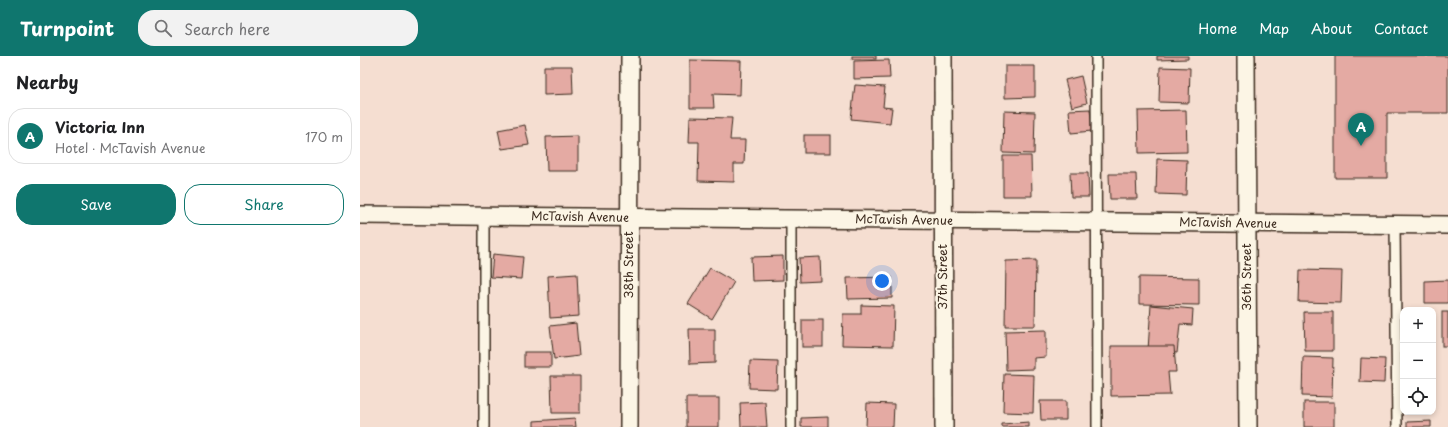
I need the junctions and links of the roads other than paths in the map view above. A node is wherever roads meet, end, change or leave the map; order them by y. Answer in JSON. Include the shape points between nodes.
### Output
{"nodes":[{"id":1,"x":630,"y":56,"type":"edge"},
{"id":2,"x":942,"y":56,"type":"edge"},
{"id":3,"x":1096,"y":56,"type":"edge"},
{"id":4,"x":1246,"y":56,"type":"edge"},
{"id":5,"x":360,"y":215,"type":"edge"},
{"id":6,"x":484,"y":216,"type":"junction"},
{"id":7,"x":629,"y":217,"type":"junction"},
{"id":8,"x":791,"y":219,"type":"junction"},
{"id":9,"x":943,"y":220,"type":"junction"},
{"id":10,"x":1096,"y":221,"type":"junction"},
{"id":11,"x":1247,"y":223,"type":"junction"},
{"id":12,"x":1395,"y":224,"type":"junction"},
{"id":13,"x":1448,"y":225,"type":"edge"},
{"id":14,"x":484,"y":427,"type":"edge"},
{"id":15,"x":629,"y":427,"type":"edge"},
{"id":16,"x":791,"y":427,"type":"edge"},
{"id":17,"x":944,"y":427,"type":"edge"},
{"id":18,"x":1097,"y":427,"type":"edge"},
{"id":19,"x":1248,"y":427,"type":"edge"},
{"id":20,"x":1397,"y":427,"type":"edge"}],
"edges":[{"from":1,"to":7,"type":"street","name":"38th Street"},
{"from":2,"to":9,"type":"street","name":"37th Street"},
{"from":3,"to":10,"type":"lane"},
{"from":4,"to":11,"type":"street","name":"36th Street"},
{"from":5,"to":6,"type":"street","name":"McTavish Avenue"},
{"from":6,"to":7,"type":"street","name":"McTavish Avenue"},
{"from":6,"to":14,"type":"lane"},
{"from":7,"to":8,"type":"street","name":"McTavish Avenue"},
{"from":7,"to":15,"type":"street","name":"38th Street"},
{"from":8,"to":9,"type":"street","name":"McTavish Avenue"},
{"from":8,"to":16,"type":"lane"},
{"from":9,"to":10,"type":"street","name":"McTavish Avenue"},
{"from":9,"to":17,"type":"street","name":"37th Street"},
{"from":10,"to":11,"type":"street","name":"McTavish Avenue"},
{"from":10,"to":18,"type":"lane"},
{"from":11,"to":12,"type":"street","name":"McTavish Avenue"},
{"from":11,"to":19,"type":"street","name":"36th Street"},
{"from":12,"to":13,"type":"street","name":"McTavish Avenue"},
{"from":12,"to":20,"type":"lane"}]}
